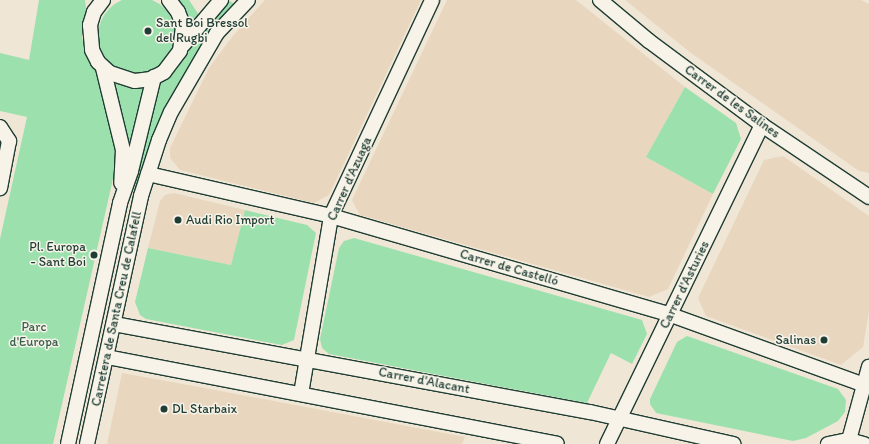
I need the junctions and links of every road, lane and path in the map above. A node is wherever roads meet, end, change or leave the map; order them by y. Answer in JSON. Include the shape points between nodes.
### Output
{"nodes":[{"id":1,"x":92,"y":0,"type":"edge"},
{"id":2,"x":103,"y":0,"type":"edge"},
{"id":3,"x":170,"y":0,"type":"edge"},
{"id":4,"x":221,"y":0,"type":"edge"},
{"id":5,"x":248,"y":0,"type":"edge"},
{"id":6,"x":432,"y":0,"type":"edge"},
{"id":7,"x":600,"y":0,"type":"edge"},
{"id":8,"x":92,"y":16,"type":"junction"},
{"id":9,"x":182,"y":47,"type":"junction"},
{"id":10,"x":103,"y":68,"type":"junction"},
{"id":11,"x":154,"y":78,"type":"junction"},
{"id":12,"x":762,"y":125,"type":"junction"},
{"id":13,"x":0,"y":127,"type":"edge"},
{"id":14,"x":148,"y":174,"type":"junction"},
{"id":15,"x":0,"y":188,"type":"edge"},
{"id":16,"x":869,"y":197,"type":"edge"},
{"id":17,"x":120,"y":203,"type":"junction"},
{"id":18,"x":331,"y":216,"type":"junction"},
{"id":19,"x":670,"y":315,"type":"junction"},
{"id":20,"x":114,"y":324,"type":"junction"},
{"id":21,"x":107,"y":357,"type":"junction"},
{"id":22,"x":306,"y":359,"type":"junction"},
{"id":23,"x":869,"y":367,"type":"edge"},
{"id":24,"x":864,"y":385,"type":"junction"},
{"id":25,"x":301,"y":394,"type":"junction"},
{"id":26,"x":620,"y":419,"type":"junction"},
{"id":27,"x":848,"y":440,"type":"junction"},
{"id":28,"x":68,"y":444,"type":"edge"},
{"id":29,"x":87,"y":444,"type":"edge"},
{"id":30,"x":557,"y":444,"type":"edge"},
{"id":31,"x":607,"y":444,"type":"edge"},
{"id":32,"x":733,"y":444,"type":"edge"},
{"id":33,"x":828,"y":444,"type":"edge"},
{"id":34,"x":864,"y":444,"type":"edge"}],
"edges":[{"from":1,"to":8,"type":"street"},
{"from":2,"to":8,"type":"street"},
{"from":3,"to":9,"type":"street","via":[[182,21]]},
{"from":4,"to":9,"type":"street"},
{"from":5,"to":14,"type":"street","name":"Carretera de Santa Creu de Calafell","via":[[217,33],[188,80],[170,112]]},
{"from":6,"to":18,"type":"street","name":"Carrer d'Azuaga"},
{"from":7,"to":12,"type":"street","name":"Carrer de les Salines","via":[[649,41]]},
{"from":8,"to":10,"type":"street","name":"Carretera de Santa Creu de Calafell","via":[[90,46]]},
{"from":9,"to":11,"type":"street","via":[[170,67]]},
{"from":10,"to":11,"type":"street","via":[[128,81]]},
{"from":10,"to":17,"type":"street","name":"Carretera de Santa Creu de Calafell","via":[[123,150]]},
{"from":11,"to":17,"type":"street","name":"Carretera de Santa Creu de Calafell","via":[[131,171]]},
{"from":12,"to":16,"type":"street","name":"Carrer de les Salines"},
{"from":12,"to":19,"type":"street","name":"Carrer d'Asturies"},
{"from":13,"to":15,"type":"street","via":[[9,141]]},
{"from":14,"to":18,"type":"street","name":"Carrer de Castelló"},
{"from":14,"to":20,"type":"street","name":"Carretera de Santa Creu de Calafell"},
{"from":17,"to":28,"type":"street","name":"Carretera de Santa Creu de Calafell"},
{"from":18,"to":19,"type":"street","name":"Carrer de Castelló"},
{"from":18,"to":22,"type":"street","name":"Carrer d'Azuaga"},
{"from":19,"to":24,"type":"street","name":"Carrer de Castelló"},
{"from":19,"to":26,"type":"street","name":"Carrer d'Asturies"},
{"from":20,"to":21,"type":"street","name":"Carretera de Santa Creu de Calafell"},
{"from":20,"to":22,"type":"street","name":"Carrer d'Alacant"},
{"from":21,"to":25,"type":"street"},
{"from":21,"to":29,"type":"street","name":"Carretera de Santa Creu de Calafell"},
{"from":22,"to":25,"type":"street","name":"Carrer d'Azuaga"},
{"from":22,"to":26,"type":"street","name":"Carrer d'Alacant"},
{"from":23,"to":24,"type":"street"},
{"from":24,"to":27,"type":"street"},
{"from":25,"to":30,"type":"street"},
{"from":26,"to":31,"type":"street","name":"Carrer d'Asturies"},
{"from":26,"to":32,"type":"street","name":"Carrer d'Alacant"},
{"from":27,"to":33,"type":"street"},
{"from":27,"to":34,"type":"street"}]}
